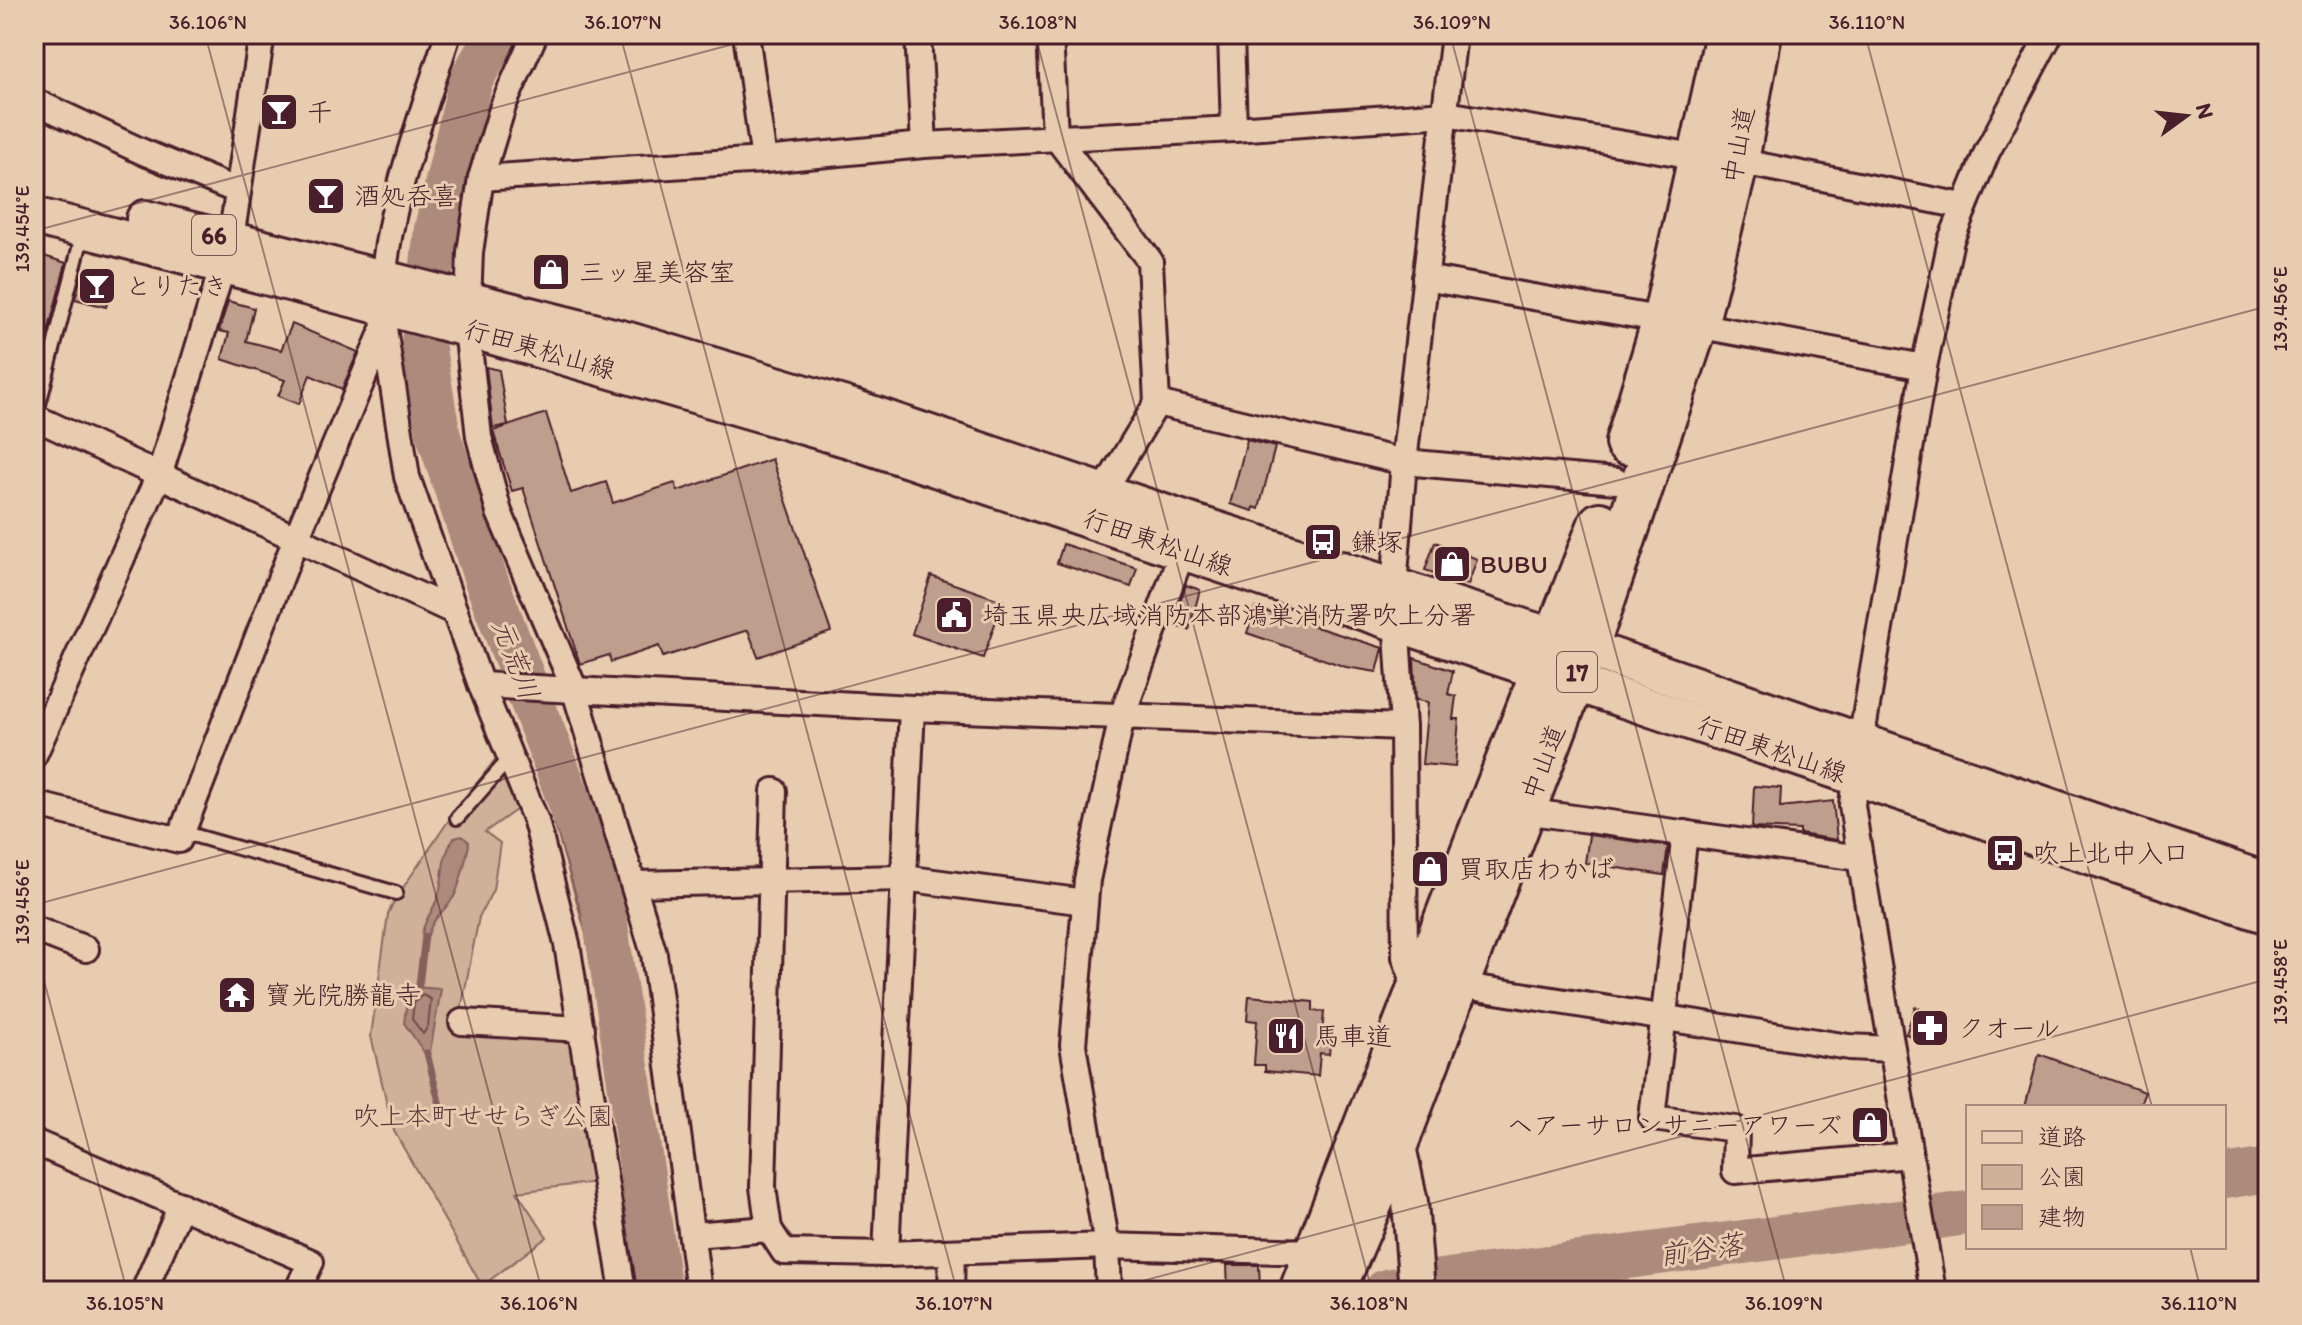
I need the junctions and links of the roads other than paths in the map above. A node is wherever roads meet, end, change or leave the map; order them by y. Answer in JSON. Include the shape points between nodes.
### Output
{"nodes":[{"id":1,"x":262,"y":34,"type":"edge"},
{"id":2,"x":448,"y":34,"type":"edge"},
{"id":3,"x":535,"y":34,"type":"edge"},
{"id":4,"x":746,"y":34,"type":"edge"},
{"id":5,"x":918,"y":34,"type":"edge"},
{"id":6,"x":1050,"y":34,"type":"edge"},
{"id":7,"x":1231,"y":34,"type":"edge"},
{"id":8,"x":1454,"y":34,"type":"edge"},
{"id":9,"x":1727,"y":34,"type":"edge"},
{"id":10,"x":1760,"y":34,"type":"edge"},
{"id":11,"x":2050,"y":34,"type":"edge"},
{"id":12,"x":34,"y":101,"type":"edge"},
{"id":13,"x":1446,"y":114,"type":"junction"},
{"id":14,"x":1234,"y":129,"type":"junction"},
{"id":15,"x":1055,"y":136,"type":"junction"},
{"id":16,"x":924,"y":145,"type":"junction"},
{"id":17,"x":1719,"y":159,"type":"junction"},
{"id":18,"x":764,"y":160,"type":"junction"},
{"id":19,"x":481,"y":178,"type":"junction"},
{"id":20,"x":238,"y":191,"type":"junction"},
{"id":21,"x":34,"y":193,"type":"edge"},
{"id":22,"x":1963,"y":206,"type":"junction"},
{"id":23,"x":34,"y":216,"type":"edge"},
{"id":24,"x":85,"y":229,"type":"junction"},
{"id":25,"x":227,"y":252,"type":"junction"},
{"id":26,"x":1425,"y":278,"type":"junction"},
{"id":27,"x":387,"y":300,"type":"junction"},
{"id":28,"x":465,"y":313,"type":"junction"},
{"id":29,"x":1680,"y":322,"type":"junction"},
{"id":30,"x":1924,"y":367,"type":"junction"},
{"id":31,"x":1157,"y":403,"type":"junction"},
{"id":32,"x":35,"y":419,"type":"edge"},
{"id":33,"x":1404,"y":462,"type":"junction"},
{"id":34,"x":160,"y":473,"type":"junction"},
{"id":35,"x":1616,"y":481,"type":"junction"},
{"id":36,"x":1096,"y":506,"type":"junction"},
{"id":37,"x":1188,"y":536,"type":"junction"},
{"id":38,"x":295,"y":541,"type":"junction"},
{"id":39,"x":1394,"y":587,"type":"junction"},
{"id":40,"x":455,"y":612,"type":"junction"},
{"id":41,"x":1397,"y":623,"type":"junction"},
{"id":42,"x":1565,"y":661,"type":"junction"},
{"id":43,"x":481,"y":685,"type":"junction"},
{"id":44,"x":574,"y":688,"type":"junction"},
{"id":45,"x":912,"y":708,"type":"junction"},
{"id":46,"x":1122,"y":716,"type":"junction"},
{"id":47,"x":1403,"y":727,"type":"junction"},
{"id":48,"x":34,"y":755,"type":"edge"},
{"id":49,"x":512,"y":756,"type":"junction"},
{"id":50,"x":1852,"y":759,"type":"junction"},
{"id":51,"x":774,"y":791,"type":"dead end"},
{"id":52,"x":34,"y":804,"type":"edge"},
{"id":53,"x":1524,"y":811,"type":"junction"},
{"id":54,"x":457,"y":818,"type":"dead end"},
{"id":55,"x":182,"y":832,"type":"junction"},
{"id":56,"x":1685,"y":833,"type":"junction"},
{"id":57,"x":1860,"y":858,"type":"junction"},
{"id":58,"x":904,"y":878,"type":"junction"},
{"id":59,"x":774,"y":881,"type":"junction"},
{"id":60,"x":2268,"y":882,"type":"edge"},
{"id":61,"x":634,"y":884,"type":"junction"},
{"id":62,"x":396,"y":893,"type":"dead end"},
{"id":63,"x":1085,"y":902,"type":"junction"},
{"id":64,"x":2268,"y":915,"type":"edge"},
{"id":65,"x":34,"y":929,"type":"edge"},
{"id":66,"x":86,"y":949,"type":"dead end"},
{"id":67,"x":1438,"y":989,"type":"junction"},
{"id":68,"x":1661,"y":1019,"type":"junction"},
{"id":69,"x":462,"y":1022,"type":"dead end"},
{"id":70,"x":582,"y":1029,"type":"junction"},
{"id":71,"x":1891,"y":1049,"type":"junction"},
{"id":72,"x":34,"y":1142,"type":"edge"},
{"id":73,"x":1397,"y":1142,"type":"junction"},
{"id":74,"x":1910,"y":1155,"type":"junction"},
{"id":75,"x":181,"y":1205,"type":"junction"},
{"id":76,"x":769,"y":1229,"type":"junction"},
{"id":77,"x":692,"y":1235,"type":"junction"},
{"id":78,"x":1107,"y":1246,"type":"junction"},
{"id":79,"x":1316,"y":1252,"type":"junction"},
{"id":80,"x":952,"y":1253,"type":"junction"},
{"id":81,"x":886,"y":1254,"type":"junction"},
{"id":82,"x":144,"y":1291,"type":"edge"},
{"id":83,"x":297,"y":1291,"type":"edge"},
{"id":84,"x":623,"y":1291,"type":"edge"},
{"id":85,"x":699,"y":1291,"type":"edge"},
{"id":86,"x":951,"y":1291,"type":"edge"},
{"id":87,"x":1109,"y":1291,"type":"edge"},
{"id":88,"x":1301,"y":1291,"type":"edge"},
{"id":89,"x":1333,"y":1291,"type":"edge"},
{"id":90,"x":1417,"y":1291,"type":"edge"},
{"id":91,"x":1933,"y":1291,"type":"edge"}],
"edges":[{"from":1,"to":20,"type":"street"},
{"from":2,"to":27,"type":"street","via":[[409,159]]},
{"from":3,"to":19,"type":"street","via":[[503,106]]},
{"from":4,"to":18,"type":"street"},
{"from":5,"to":16,"type":"street"},
{"from":6,"to":15,"type":"street"},
{"from":7,"to":14,"type":"street"},
{"from":8,"to":13,"type":"street"},
{"from":9,"to":17,"type":"highway","name":"中山道","number":"17"},
{"from":10,"to":17,"type":"highway","name":"中山道","number":"17"},
{"from":11,"to":22,"type":"street"},
{"from":12,"to":20,"type":"street"},
{"from":13,"to":14,"type":"street"},
{"from":13,"to":17,"type":"street"},
{"from":13,"to":26,"type":"street"},
{"from":14,"to":15,"type":"street"},
{"from":15,"to":16,"type":"street"},
{"from":15,"to":31,"type":"street","via":[[1150,261]]},
{"from":16,"to":18,"type":"street"},
{"from":17,"to":22,"type":"street"},
{"from":17,"to":29,"type":"highway","name":"中山道","number":"17"},
{"from":18,"to":19,"type":"street"},
{"from":19,"to":28,"type":"street"},
{"from":20,"to":25,"type":"street"},
{"from":21,"to":25,"type":"main road","name":"行田東松山線","number":"66"},
{"from":22,"to":30,"type":"street"},
{"from":23,"to":24,"type":"main road","name":"行田東松山線","number":"66"},
{"from":24,"to":25,"type":"main road","name":"行田東松山線","number":"66"},
{"from":24,"to":32,"type":"lane"},
{"from":25,"to":27,"type":"main road","name":"行田東松山線","number":"66"},
{"from":25,"to":34,"type":"street"},
{"from":26,"to":29,"type":"street"},
{"from":26,"to":33,"type":"street"},
{"from":27,"to":28,"type":"main road","name":"行田東松山線","number":"66"},
{"from":27,"to":38,"type":"street"},
{"from":27,"to":40,"type":"street","via":[[407,477]]},
{"from":28,"to":36,"type":"main road","name":"行田東松山線","number":"66","via":[[849,439]]},
{"from":28,"to":44,"type":"street","via":[[479,437],[499,512]]},
{"from":29,"to":30,"type":"street"},
{"from":29,"to":35,"type":"highway","name":"中山道","number":"17"},
{"from":29,"to":42,"type":"highway","name":"中山道","number":"17"},
{"from":30,"to":50,"type":"street"},
{"from":31,"to":33,"type":"street"},
{"from":31,"to":36,"type":"street"},
{"from":32,"to":34,"type":"street"},
{"from":33,"to":35,"type":"street"},
{"from":33,"to":39,"type":"street"},
{"from":34,"to":38,"type":"street"},
{"from":34,"to":48,"type":"street"},
{"from":35,"to":42,"type":"highway","name":"中山道","number":"17"},
{"from":36,"to":37,"type":"main road","name":"行田東松山線","number":"66"},
{"from":37,"to":39,"type":"main road","name":"行田東松山線","number":"66"},
{"from":37,"to":41,"type":"main road","name":"行田東松山線","number":"66"},
{"from":37,"to":46,"type":"street"},
{"from":38,"to":40,"type":"street"},
{"from":38,"to":55,"type":"street"},
{"from":39,"to":41,"type":"street"},
{"from":39,"to":42,"type":"main road","name":"行田東松山線","number":"66"},
{"from":40,"to":43,"type":"street"},
{"from":41,"to":42,"type":"main road","name":"行田東松山線","number":"66"},
{"from":41,"to":47,"type":"street"},
{"from":42,"to":50,"type":"main road","name":"行田東松山線","number":"66"},
{"from":42,"to":53,"type":"highway","name":"中山道","number":"17"},
{"from":42,"to":67,"type":"highway","name":"中山道","number":"17"},
{"from":43,"to":44,"type":"street"},
{"from":43,"to":49,"type":"street"},
{"from":44,"to":45,"type":"street"},
{"from":44,"to":61,"type":"street"},
{"from":45,"to":46,"type":"street"},
{"from":45,"to":58,"type":"street"},
{"from":46,"to":47,"type":"street"},
{"from":46,"to":63,"type":"street"},
{"from":47,"to":67,"type":"street","via":[[1405,957]]},
{"from":49,"to":54,"type":"lane"},
{"from":49,"to":70,"type":"street","via":[[536,821]]},
{"from":50,"to":57,"type":"street"},
{"from":50,"to":60,"type":"main road","name":"行田東松山線","number":"66"},
{"from":50,"to":64,"type":"main road","name":"行田東松山線","number":"66"},
{"from":51,"to":59,"type":"street"},
{"from":52,"to":55,"type":"street","via":[[179,840]]},
{"from":53,"to":56,"type":"street"},
{"from":53,"to":67,"type":"highway","name":"中山道","number":"17"},
{"from":55,"to":62,"type":"lane"},
{"from":56,"to":57,"type":"street"},
{"from":56,"to":68,"type":"street"},
{"from":57,"to":71,"type":"street"},
{"from":58,"to":59,"type":"street"},
{"from":58,"to":63,"type":"street"},
{"from":58,"to":81,"type":"street"},
{"from":59,"to":61,"type":"street"},
{"from":59,"to":76,"type":"street","via":[[763,1187]]},
{"from":61,"to":77,"type":"street","via":[[654,954]]},
{"from":63,"to":78,"type":"street","via":[[1073,1045]]},
{"from":65,"to":66,"type":"street"},
{"from":67,"to":68,"type":"street"},
{"from":67,"to":73,"type":"highway","name":"中山道","number":"17"},
{"from":67,"to":79,"type":"highway","name":"中山道","number":"17"},
{"from":68,"to":71,"type":"street"},
{"from":68,"to":74,"type":"street","via":[[1652,1118],[1736,1129],[1735,1171]]},
{"from":69,"to":70,"type":"street"},
{"from":70,"to":84,"type":"street"},
{"from":71,"to":74,"type":"street"},
{"from":72,"to":75,"type":"street"},
{"from":73,"to":89,"type":"highway","name":"中山道","number":"17"},
{"from":73,"to":90,"type":"main road","via":[[1415,1243]]},
{"from":74,"to":91,"type":"street"},
{"from":75,"to":82,"type":"street"},
{"from":75,"to":83,"type":"street","via":[[311,1262]]},
{"from":76,"to":77,"type":"street"},
{"from":76,"to":81,"type":"street","via":[[784,1252]]},
{"from":77,"to":85,"type":"street"},
{"from":78,"to":79,"type":"street"},
{"from":78,"to":80,"type":"street"},
{"from":78,"to":87,"type":"street"},
{"from":79,"to":88,"type":"highway","name":"中山道","number":"17"},
{"from":80,"to":81,"type":"street"},
{"from":80,"to":86,"type":"street"}]}
